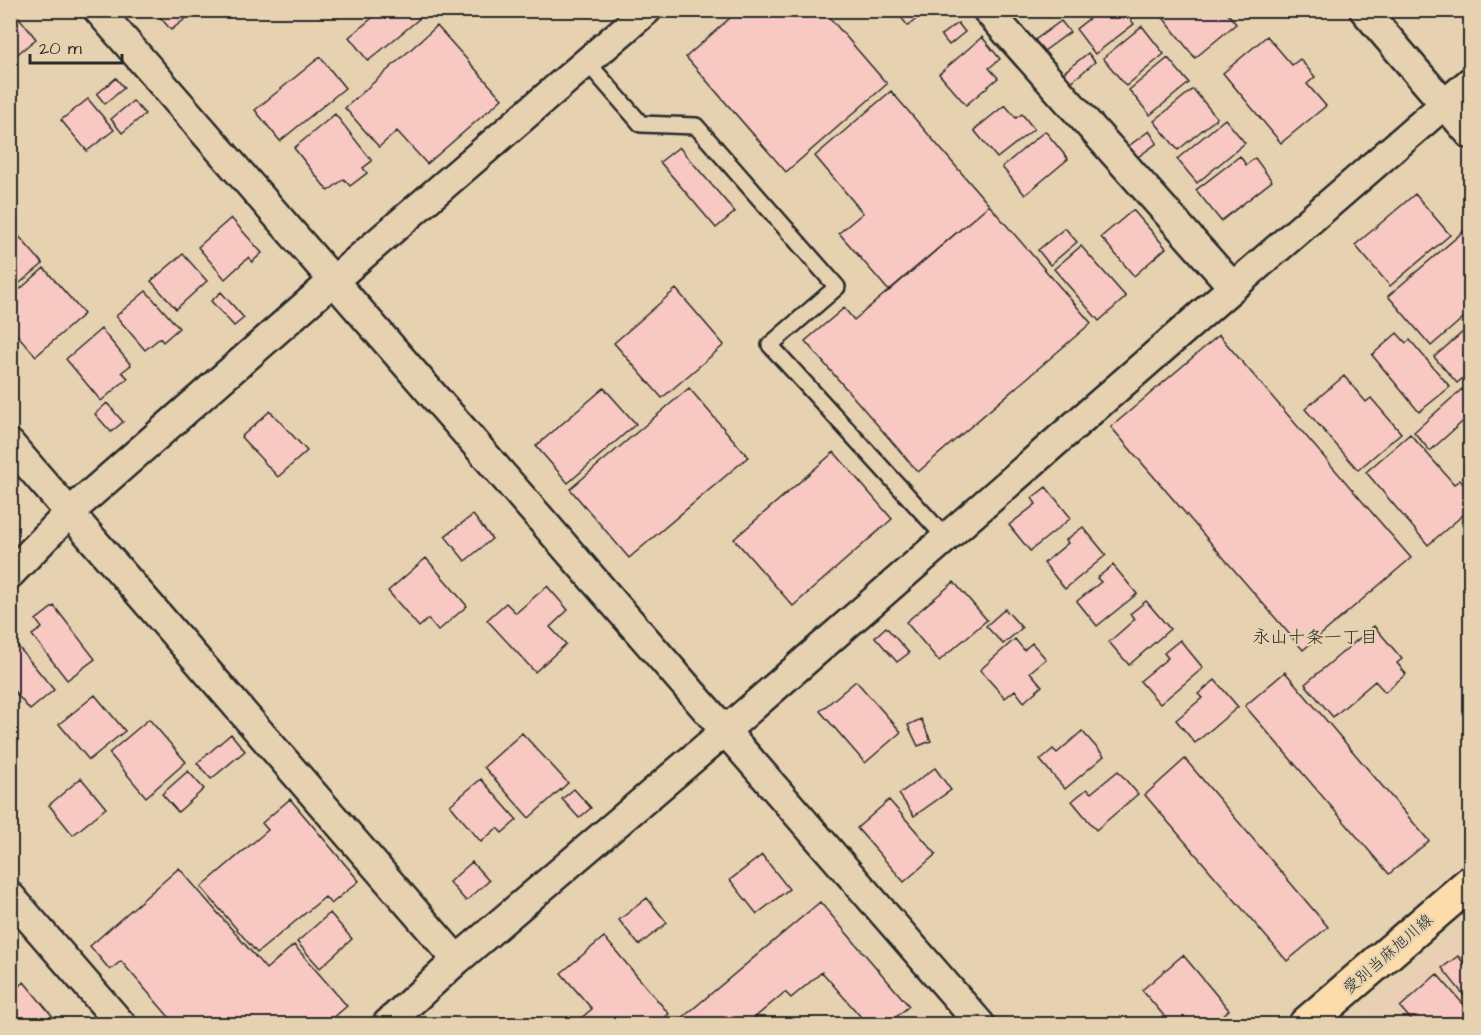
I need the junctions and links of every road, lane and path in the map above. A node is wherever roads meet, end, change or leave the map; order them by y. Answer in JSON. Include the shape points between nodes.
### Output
{"nodes":[{"id":1,"x":98,"y":10,"type":"edge"},
{"id":2,"x":647,"y":10,"type":"edge"},
{"id":3,"x":987,"y":10,"type":"edge"},
{"id":4,"x":1364,"y":10,"type":"edge"},
{"id":5,"x":587,"y":62,"type":"junction"},
{"id":6,"x":1470,"y":82,"type":"edge"},
{"id":7,"x":1445,"y":104,"type":"junction"},
{"id":8,"x":1470,"y":134,"type":"edge"},
{"id":9,"x":333,"y":280,"type":"junction"},
{"id":10,"x":1233,"y":287,"type":"junction"},
{"id":11,"x":10,"y":444,"type":"edge"},
{"id":12,"x":69,"y":513,"type":"junction"},
{"id":13,"x":945,"y":537,"type":"junction"},
{"id":14,"x":10,"y":574,"type":"edge"},
{"id":15,"x":725,"y":730,"type":"junction"},
{"id":16,"x":1470,"y":883,"type":"edge"},
{"id":17,"x":10,"y":896,"type":"edge"},
{"id":18,"x":457,"y":960,"type":"junction"},
{"id":19,"x":121,"y":1024,"type":"edge"},
{"id":20,"x":387,"y":1024,"type":"edge"},
{"id":21,"x":980,"y":1024,"type":"edge"},
{"id":22,"x":1306,"y":1024,"type":"edge"}],
"edges":[{"from":1,"to":9,"type":"street"},
{"from":2,"to":5,"type":"street"},
{"from":3,"to":10,"type":"street"},
{"from":4,"to":7,"type":"street"},
{"from":5,"to":9,"type":"street"},
{"from":5,"to":13,"type":"lane","via":[[641,124],[696,126],[837,287],[770,345]]},
{"from":6,"to":7,"type":"street"},
{"from":7,"to":8,"type":"street"},
{"from":7,"to":10,"type":"street"},
{"from":9,"to":12,"type":"street"},
{"from":9,"to":15,"type":"street"},
{"from":10,"to":13,"type":"street"},
{"from":11,"to":12,"type":"street"},
{"from":12,"to":14,"type":"street"},
{"from":12,"to":18,"type":"street"},
{"from":13,"to":15,"type":"street"},
{"from":15,"to":18,"type":"street"},
{"from":15,"to":21,"type":"street"},
{"from":16,"to":22,"type":"main road","name":"愛別当麻旭川線"},
{"from":17,"to":19,"type":"street"},
{"from":18,"to":20,"type":"street"}]}
